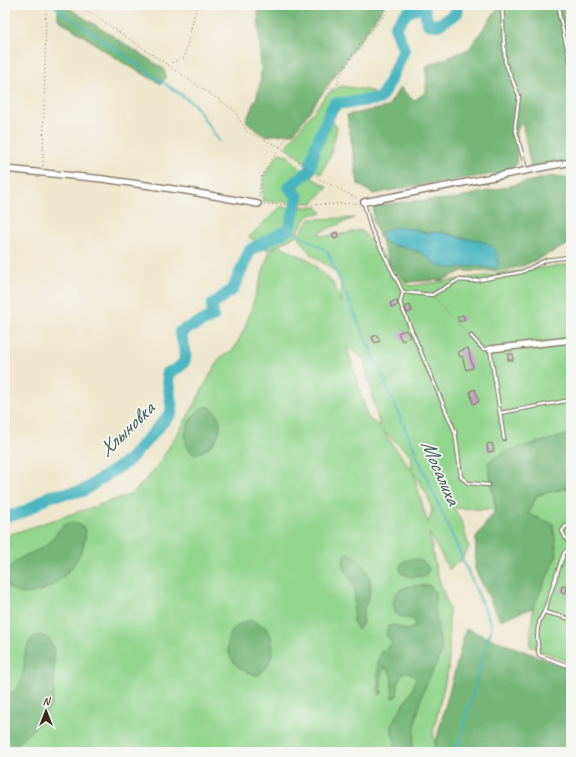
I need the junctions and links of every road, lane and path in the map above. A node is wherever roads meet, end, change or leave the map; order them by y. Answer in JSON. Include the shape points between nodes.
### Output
{"nodes":[{"id":1,"x":46,"y":5,"type":"edge"},
{"id":2,"x":79,"y":5,"type":"edge"},
{"id":3,"x":198,"y":5,"type":"edge"},
{"id":4,"x":394,"y":5,"type":"edge"},
{"id":5,"x":502,"y":5,"type":"edge"},
{"id":6,"x":560,"y":5,"type":"edge"},
{"id":7,"x":167,"y":64,"type":"junction"},
{"id":8,"x":571,"y":65,"type":"edge"},
{"id":9,"x":280,"y":147,"type":"junction"},
{"id":10,"x":571,"y":162,"type":"edge"},
{"id":11,"x":5,"y":169,"type":"edge"},
{"id":12,"x":526,"y":171,"type":"junction"},
{"id":13,"x":41,"y":173,"type":"junction"},
{"id":14,"x":364,"y":202,"type":"junction"},
{"id":15,"x":258,"y":204,"type":"junction"},
{"id":16,"x":290,"y":205,"type":"dead end"},
{"id":17,"x":312,"y":205,"type":"dead end"},
{"id":18,"x":569,"y":257,"type":"dead end"},
{"id":19,"x":403,"y":292,"type":"junction"},
{"id":20,"x":432,"y":295,"type":"junction"},
{"id":21,"x":471,"y":336,"type":"joint"},
{"id":22,"x":571,"y":340,"type":"edge"},
{"id":23,"x":490,"y":349,"type":"junction"},
{"id":24,"x":571,"y":400,"type":"edge"},
{"id":25,"x":500,"y":413,"type":"junction"},
{"id":26,"x":504,"y":439,"type":"dead end"},
{"id":27,"x":489,"y":486,"type":"dead end"},
{"id":28,"x":571,"y":525,"type":"edge"},
{"id":29,"x":570,"y":548,"type":"edge"},
{"id":30,"x":544,"y":612,"type":"junction"},
{"id":31,"x":571,"y":619,"type":"edge"},
{"id":32,"x":571,"y":666,"type":"edge"}],
"edges":[{"from":1,"to":13,"type":"path","via":[[44,162]]},
{"from":2,"to":7,"type":"path"},
{"from":3,"to":7,"type":"path","via":[[184,58]]},
{"from":4,"to":9,"type":"path","via":[[344,67],[336,88],[329,88],[320,95]]},
{"from":5,"to":12,"type":"lane","via":[[505,62],[519,96],[515,127]]},
{"from":6,"to":8,"type":"lane","via":[[559,14]]},
{"from":7,"to":9,"type":"path","via":[[234,110],[247,132]]},
{"from":9,"to":14,"type":"path","via":[[320,179]]},
{"from":9,"to":15,"type":"path","via":[[262,176]]},
{"from":10,"to":12,"type":"street"},
{"from":11,"to":13,"type":"street"},
{"from":12,"to":14,"type":"street"},
{"from":13,"to":15,"type":"street","via":[[118,181]]},
{"from":14,"to":17,"type":"path"},
{"from":14,"to":19,"type":"lane","via":[[371,229]]},
{"from":15,"to":16,"type":"path"},
{"from":18,"to":20,"type":"lane","via":[[546,260],[522,272],[474,281],[458,280]]},
{"from":19,"to":20,"type":"lane"},
{"from":19,"to":27,"type":"lane","via":[[400,303],[455,432],[461,477],[468,483]]},
{"from":20,"to":21,"type":"path"},
{"from":21,"to":23,"type":"lane","via":[[483,350]]},
{"from":22,"to":23,"type":"street"},
{"from":23,"to":25,"type":"lane"},
{"from":24,"to":25,"type":"lane"},
{"from":25,"to":26,"type":"lane"},
{"from":28,"to":29,"type":"lane","via":[[562,531]]},
{"from":29,"to":30,"type":"lane","via":[[564,553]]},
{"from":30,"to":31,"type":"lane"},
{"from":30,"to":32,"type":"lane","via":[[538,620],[539,655]]}]}
